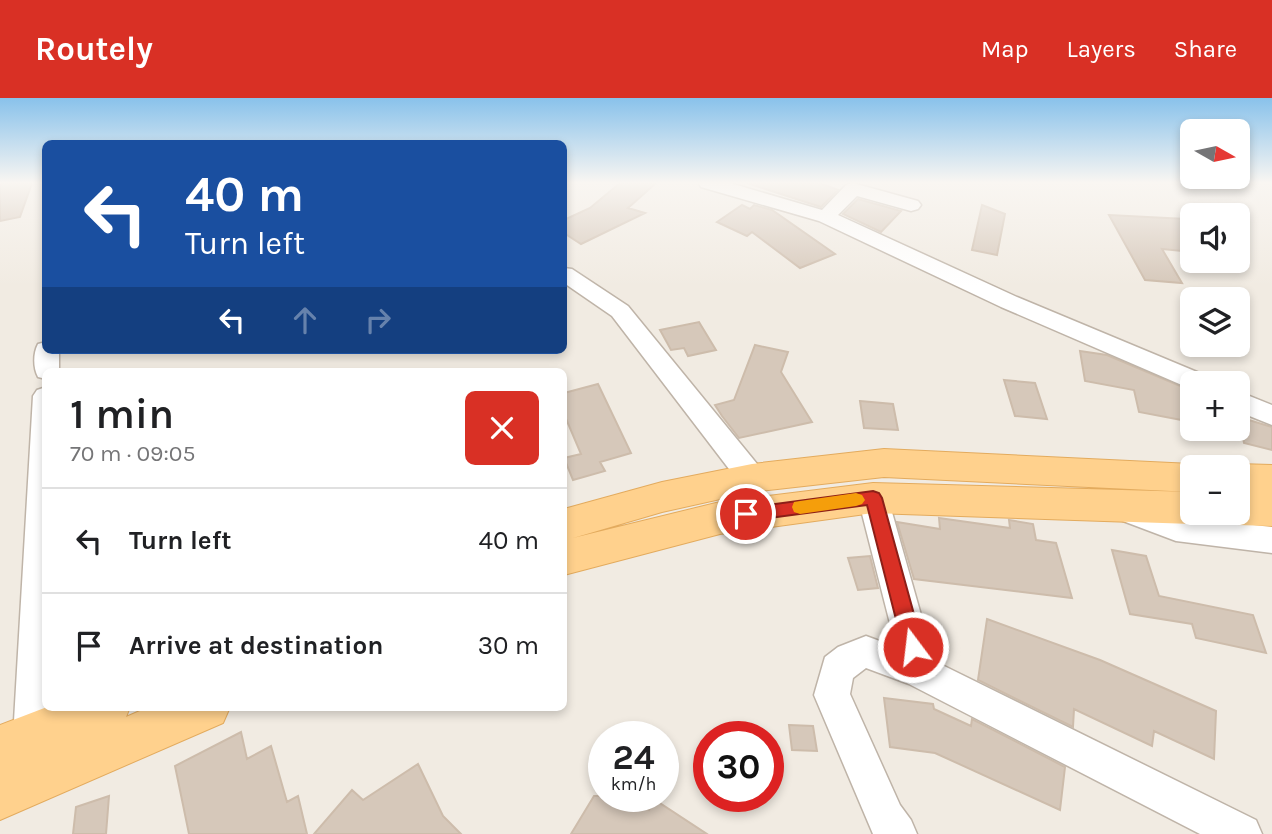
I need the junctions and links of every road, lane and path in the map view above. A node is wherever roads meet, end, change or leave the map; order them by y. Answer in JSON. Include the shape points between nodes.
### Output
{"nodes":[{"id":1,"x":826,"y":217,"type":"edge"},
{"id":2,"x":567,"y":276,"type":"edge"},
{"id":3,"x":1180,"y":375,"type":"edge"},
{"id":4,"x":1250,"y":406,"type":"edge"},
{"id":5,"x":1272,"y":416,"type":"edge"},
{"id":6,"x":42,"y":442,"type":"edge"},
{"id":7,"x":1180,"y":477,"type":"edge"},
{"id":8,"x":752,"y":478,"type":"junction"},
{"id":9,"x":1250,"y":479,"type":"edge"},
{"id":10,"x":1272,"y":480,"type":"edge"},
{"id":11,"x":873,"y":498,"type":"junction"},
{"id":12,"x":1112,"y":505,"type":"junction"},
{"id":13,"x":1180,"y":508,"type":"edge"},
{"id":14,"x":1250,"y":509,"type":"edge"},
{"id":15,"x":1272,"y":510,"type":"edge"},
{"id":16,"x":567,"y":524,"type":"edge"},
{"id":17,"x":1272,"y":540,"type":"edge"},
{"id":18,"x":567,"y":557,"type":"edge"},
{"id":19,"x":919,"y":672,"type":"junction"},
{"id":20,"x":96,"y":711,"type":"edge"},
{"id":21,"x":197,"y":711,"type":"edge"},
{"id":22,"x":16,"y":744,"type":"edge"},
{"id":23,"x":0,"y":794,"type":"edge"},
{"id":24,"x":897,"y":834,"type":"edge"},
{"id":25,"x":1241,"y":834,"type":"edge"}],
"edges":[{"from":1,"to":3,"type":"street"},
{"from":2,"to":8,"type":"street","via":[[620,311]]},
{"from":4,"to":5,"type":"street"},
{"from":6,"to":22,"type":"street"},
{"from":7,"to":8,"type":"main road","via":[[884,463]]},
{"from":8,"to":16,"type":"main road"},
{"from":9,"to":10,"type":"main road"},
{"from":11,"to":12,"type":"main road"},
{"from":11,"to":18,"type":"main road","via":[[720,518]]},
{"from":11,"to":19,"type":"street"},
{"from":12,"to":13,"type":"main road"},
{"from":12,"to":17,"type":"street","via":[[1176,529]]},
{"from":14,"to":15,"type":"main road"},
{"from":19,"to":24,"type":"street","via":[[866,652],[837,669],[832,695],[886,819]]},
{"from":19,"to":25,"type":"street"},
{"from":20,"to":22,"type":"main road"},
{"from":21,"to":23,"type":"main road"}]}
